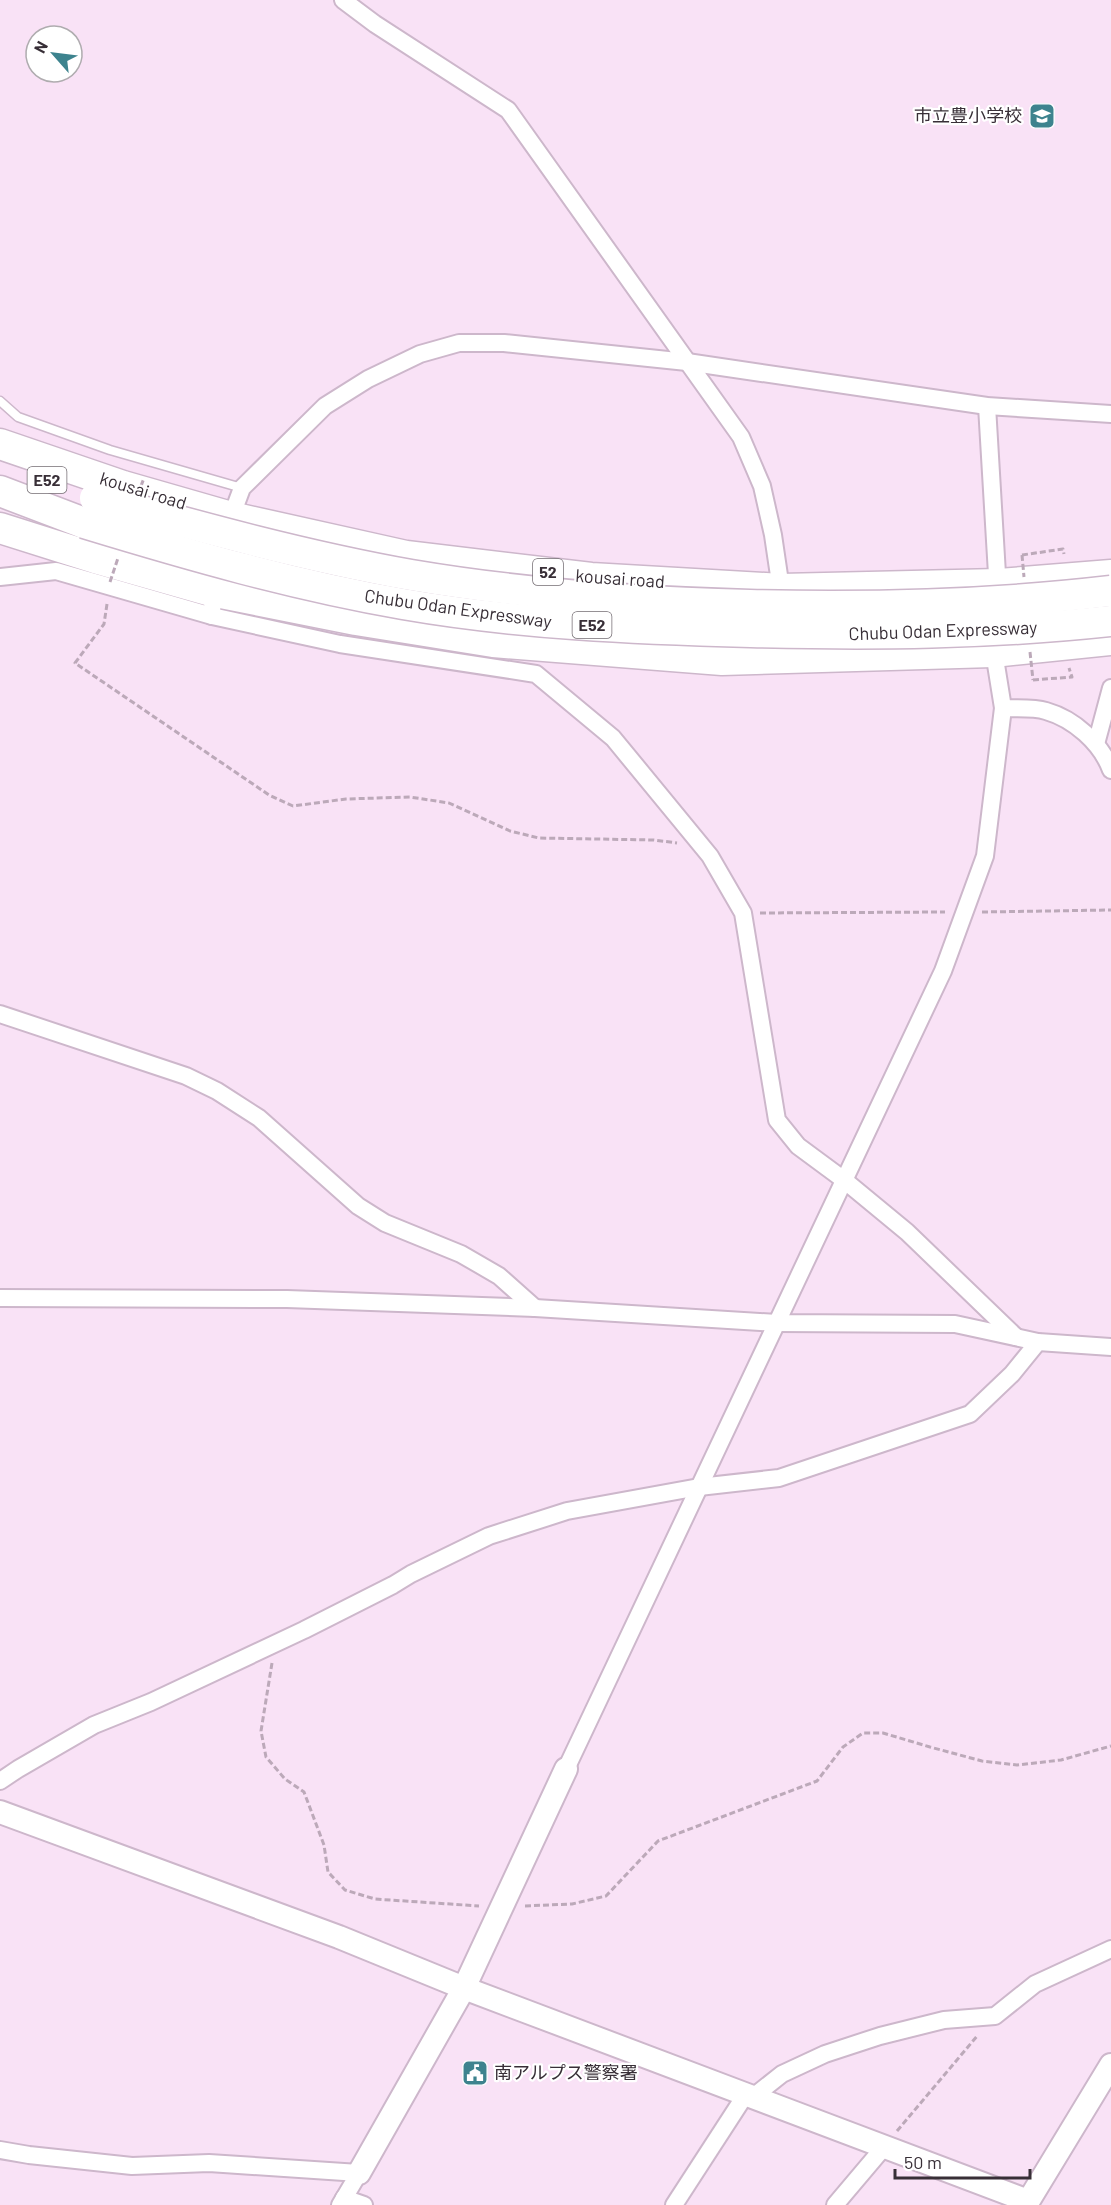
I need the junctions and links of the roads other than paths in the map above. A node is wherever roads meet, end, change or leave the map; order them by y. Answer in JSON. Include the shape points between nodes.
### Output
{"nodes":[{"id":1,"x":343,"y":0,"type":"edge"},
{"id":2,"x":687,"y":362,"type":"junction"},
{"id":3,"x":0,"y":401,"type":"edge"},
{"id":4,"x":987,"y":406,"type":"junction"},
{"id":5,"x":1111,"y":414,"type":"edge"},
{"id":6,"x":0,"y":444,"type":"edge"},
{"id":7,"x":0,"y":463,"type":"edge"},
{"id":8,"x":242,"y":488,"type":"junction"},
{"id":9,"x":0,"y":491,"type":"edge"},
{"id":10,"x":231,"y":517,"type":"junction"},
{"id":11,"x":0,"y":528,"type":"edge"},
{"id":12,"x":1111,"y":575,"type":"edge"},
{"id":13,"x":0,"y":577,"type":"edge"},
{"id":14,"x":999,"y":584,"type":"junction"},
{"id":15,"x":781,"y":589,"type":"junction"},
{"id":16,"x":1111,"y":591,"type":"edge"},
{"id":17,"x":212,"y":603,"type":"junction"},
{"id":18,"x":1111,"y":621,"type":"edge"},
{"id":19,"x":1111,"y":640,"type":"edge"},
{"id":20,"x":993,"y":652,"type":"junction"},
{"id":21,"x":1111,"y":688,"type":"edge"},
{"id":22,"x":1003,"y":708,"type":"junction"},
{"id":23,"x":1096,"y":744,"type":"junction"},
{"id":24,"x":1111,"y":770,"type":"edge"},
{"id":25,"x":0,"y":1014,"type":"edge"},
{"id":26,"x":844,"y":1180,"type":"junction"},
{"id":27,"x":0,"y":1298,"type":"edge"},
{"id":28,"x":535,"y":1308,"type":"junction"},
{"id":29,"x":777,"y":1323,"type":"junction"},
{"id":30,"x":1016,"y":1337,"type":"junction"},
{"id":31,"x":1038,"y":1342,"type":"junction"},
{"id":32,"x":1111,"y":1347,"type":"edge"},
{"id":33,"x":699,"y":1487,"type":"junction"},
{"id":34,"x":566,"y":1768,"type":"joint"},
{"id":35,"x":0,"y":1781,"type":"edge"},
{"id":36,"x":0,"y":1812,"type":"edge"},
{"id":37,"x":1111,"y":1949,"type":"edge"},
{"id":38,"x":464,"y":1988,"type":"junction"},
{"id":39,"x":1111,"y":2065,"type":"edge"},
{"id":40,"x":749,"y":2095,"type":"junction"},
{"id":41,"x":884,"y":2147,"type":"junction"},
{"id":42,"x":0,"y":2150,"type":"edge"},
{"id":43,"x":359,"y":2173,"type":"junction"},
{"id":44,"x":342,"y":2202,"type":"edge"},
{"id":45,"x":1027,"y":2203,"type":"edge"},
{"id":46,"x":364,"y":2205,"type":"edge"},
{"id":47,"x":674,"y":2205,"type":"edge"},
{"id":48,"x":835,"y":2205,"type":"edge"}],
"edges":[{"from":1,"to":2,"type":"street","via":[[508,110]]},
{"from":2,"to":4,"type":"street"},
{"from":2,"to":8,"type":"street","via":[[504,343],[459,343],[420,354],[325,406]]},
{"from":2,"to":15,"type":"street","via":[[741,437],[762,486]]},
{"from":3,"to":8,"type":"lane","via":[[18,417],[110,450]]},
{"from":4,"to":5,"type":"street"},
{"from":4,"to":14,"type":"street"},
{"from":6,"to":10,"type":"highway","name":"kousai road","number":"52"},
{"from":7,"to":16,"type":"highway","name":"Chubu Odan Expressway","number":"E52","bridge":true,"via":[[95,498],[301,553],[533,593],[659,603],[867,606],[962,604]]},
{"from":8,"to":10,"type":"street"},
{"from":9,"to":18,"type":"highway","name":"Chubu Odan Expressway","number":"E52","bridge":true,"via":[[84,523],[293,582],[404,604],[529,621],[867,635],[977,632]]},
{"from":10,"to":15,"type":"highway","name":"kousai road","number":"52","via":[[406,555],[591,578]]},
{"from":10,"to":17,"type":"street"},
{"from":11,"to":17,"type":"highway","via":[[94,558]]},
{"from":12,"to":14,"type":"highway","name":"kousai road","number":"52"},
{"from":13,"to":17,"type":"street","via":[[56,571],[110,587]]},
{"from":14,"to":15,"type":"highway","name":"kousai road","number":"52"},
{"from":14,"to":20,"type":"street"},
{"from":17,"to":20,"type":"highway","via":[[493,642],[722,660]]},
{"from":17,"to":26,"type":"street","via":[[340,644],[536,674],[613,738],[710,856],[743,913],[777,1120],[798,1146]]},
{"from":19,"to":20,"type":"highway"},
{"from":20,"to":22,"type":"street"},
{"from":21,"to":23,"type":"street"},
{"from":22,"to":23,"type":"street","via":[[1045,711],[1066,720]]},
{"from":22,"to":26,"type":"street","via":[[985,856],[943,971]]},
{"from":23,"to":24,"type":"street"},
{"from":25,"to":28,"type":"street","via":[[186,1076],[217,1091],[259,1118],[358,1206],[385,1223],[461,1254],[500,1276]]},
{"from":26,"to":29,"type":"street"},
{"from":26,"to":30,"type":"street","via":[[907,1232]]},
{"from":27,"to":28,"type":"street","via":[[287,1299]]},
{"from":28,"to":29,"type":"street"},
{"from":29,"to":30,"type":"street","via":[[955,1324]]},
{"from":29,"to":33,"type":"street"},
{"from":30,"to":31,"type":"street"},
{"from":31,"to":32,"type":"street"},
{"from":31,"to":33,"type":"street","via":[[1012,1374],[970,1414],[779,1478]]},
{"from":33,"to":34,"type":"street"},
{"from":33,"to":35,"type":"street","via":[[567,1511],[489,1536],[275,1644],[94,1725]]},
{"from":34,"to":38,"type":"street"},
{"from":36,"to":38,"type":"street","via":[[328,1933]]},
{"from":37,"to":40,"type":"street","via":[[1035,1984],[994,2016],[944,2020],[880,2036],[825,2054]]},
{"from":38,"to":40,"type":"street"},
{"from":38,"to":43,"type":"street"},
{"from":39,"to":45,"type":"street"},
{"from":40,"to":41,"type":"street"},
{"from":40,"to":47,"type":"street"},
{"from":41,"to":45,"type":"street"},
{"from":41,"to":48,"type":"street"},
{"from":42,"to":43,"type":"street","via":[[132,2166],[209,2163]]},
{"from":43,"to":44,"type":"street"},
{"from":44,"to":46,"type":"street"}]}
